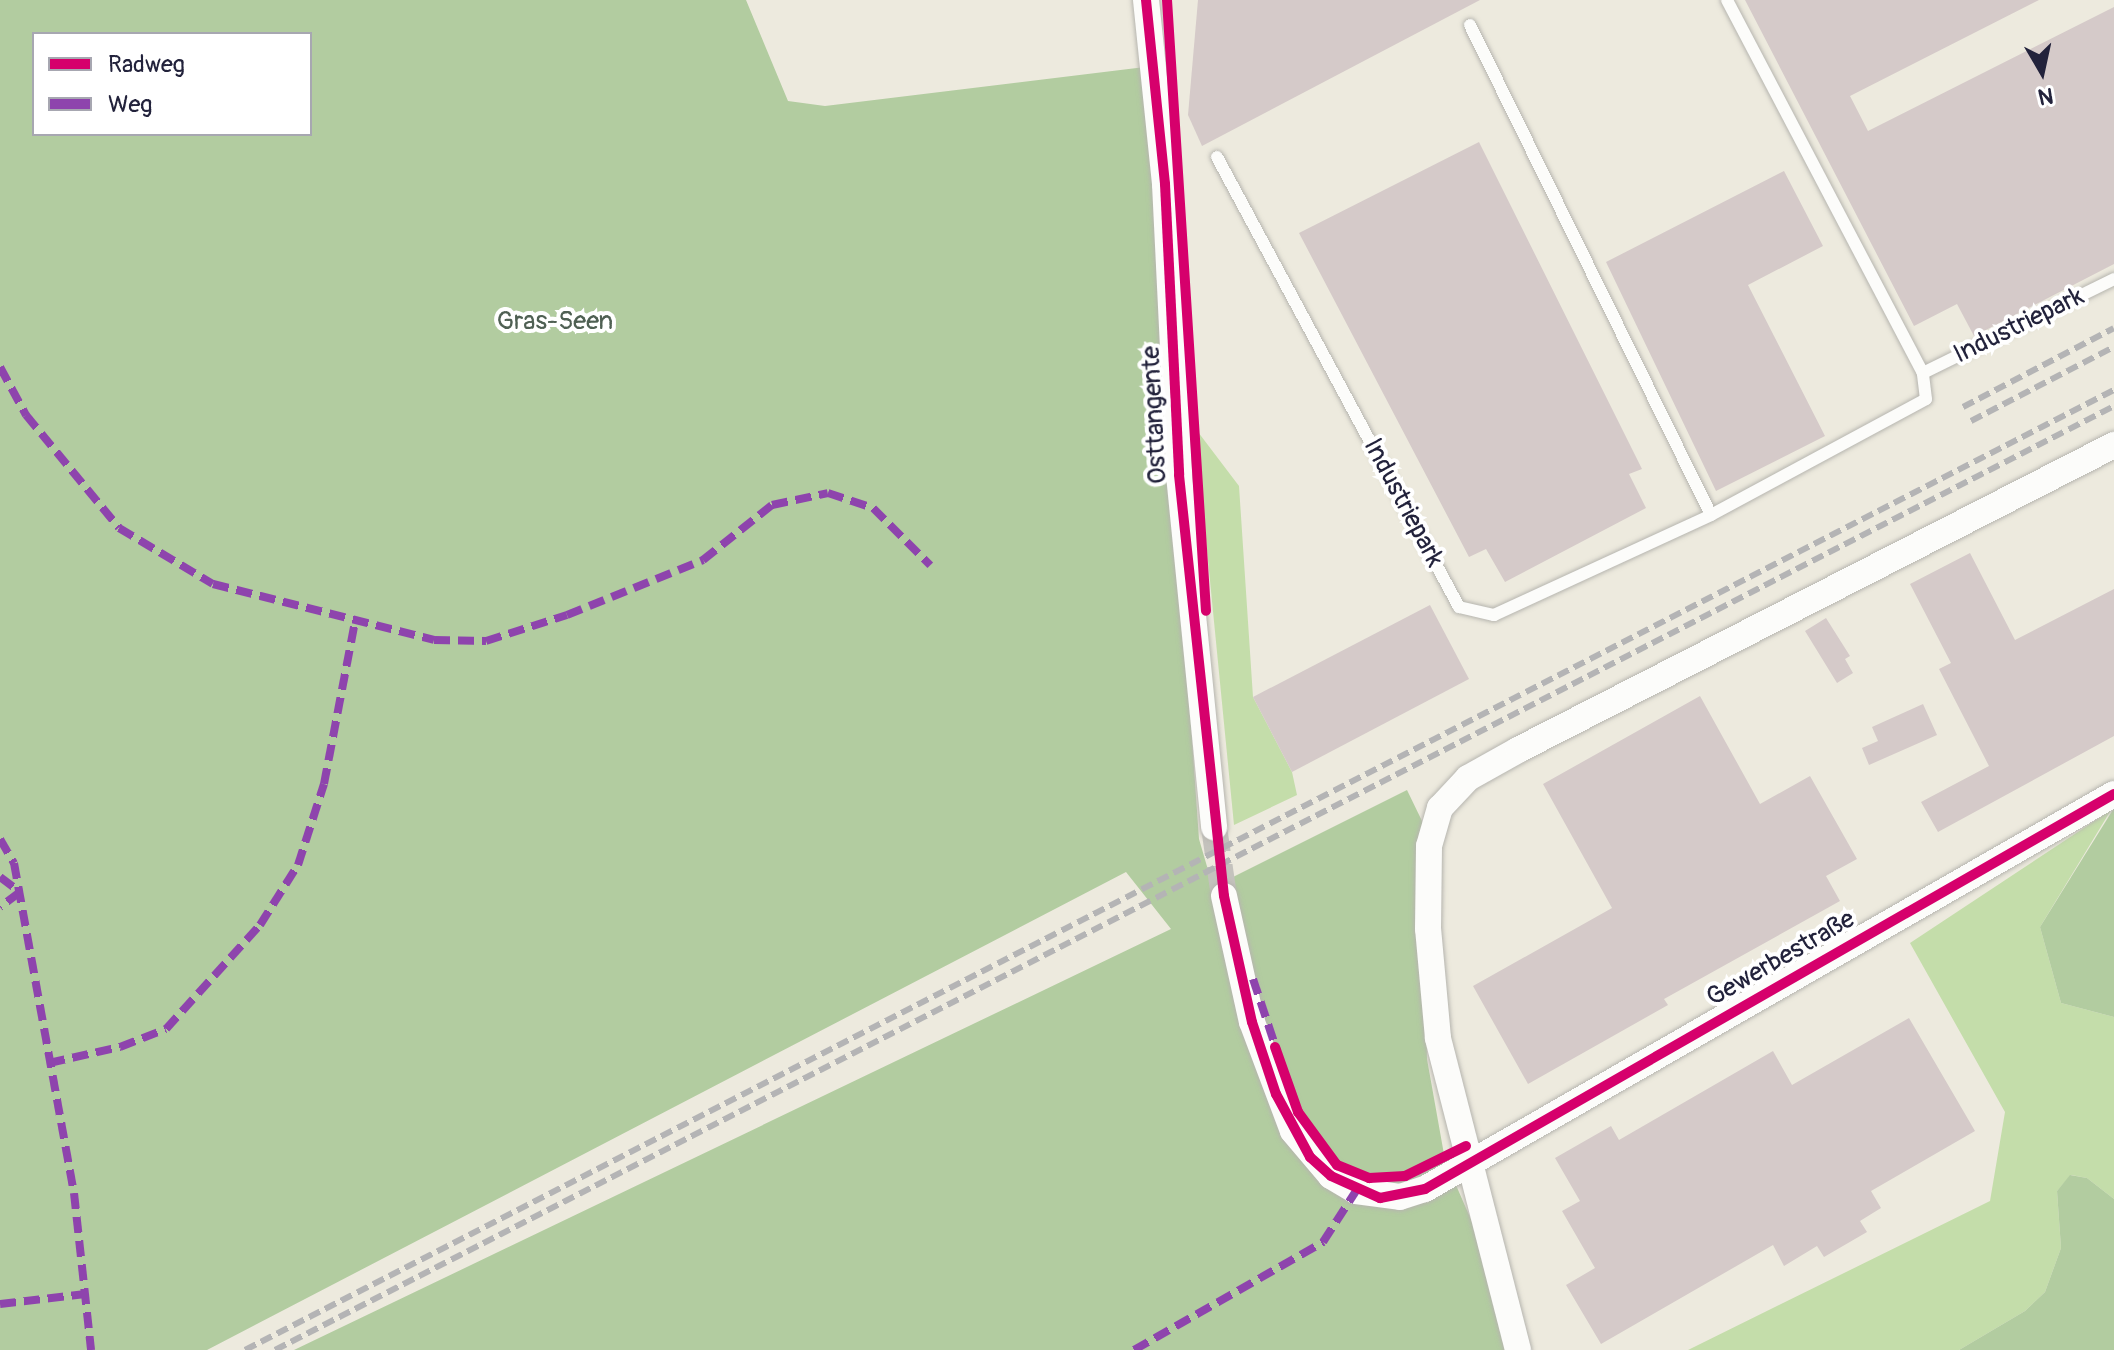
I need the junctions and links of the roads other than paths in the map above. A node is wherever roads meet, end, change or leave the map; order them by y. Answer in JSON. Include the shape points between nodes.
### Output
{"nodes":[{"id":1,"x":1146,"y":0,"type":"edge"},
{"id":2,"x":1727,"y":0,"type":"edge"},
{"id":3,"x":1470,"y":25,"type":"dead end"},
{"id":4,"x":1217,"y":157,"type":"dead end"},
{"id":5,"x":2114,"y":279,"type":"edge"},
{"id":6,"x":1923,"y":373,"type":"junction"},
{"id":7,"x":2114,"y":445,"type":"edge"},
{"id":8,"x":1711,"y":515,"type":"junction"},
{"id":9,"x":2114,"y":794,"type":"edge"},
{"id":10,"x":1214,"y":827,"type":"tunnel mouth"},
{"id":11,"x":1224,"y":896,"type":"tunnel mouth"},
{"id":12,"x":1470,"y":1163,"type":"junction"},
{"id":13,"x":1518,"y":1350,"type":"edge"}],
"edges":[{"from":1,"to":10,"type":"street","name":"Osttangente","via":[[1165,184],[1179,475]]},
{"from":2,"to":6,"type":"lane","name":"Industriepark"},
{"from":3,"to":8,"type":"lane"},
{"from":4,"to":8,"type":"lane","name":"Industriepark","via":[[1459,607],[1494,615]]},
{"from":5,"to":6,"type":"lane","name":"Industriepark"},
{"from":6,"to":8,"type":"lane","name":"Industriepark","via":[[1926,399]]},
{"from":7,"to":12,"type":"street","via":[[1518,750],[1468,778],[1440,808],[1429,846],[1428,929],[1438,1038]]},
{"from":9,"to":12,"type":"street","name":"Gewerbestraße"},
{"from":11,"to":12,"type":"street","via":[[1252,1022],[1276,1094],[1310,1157],[1343,1183],[1380,1198],[1425,1189]]},
{"from":12,"to":13,"type":"street"}]}
